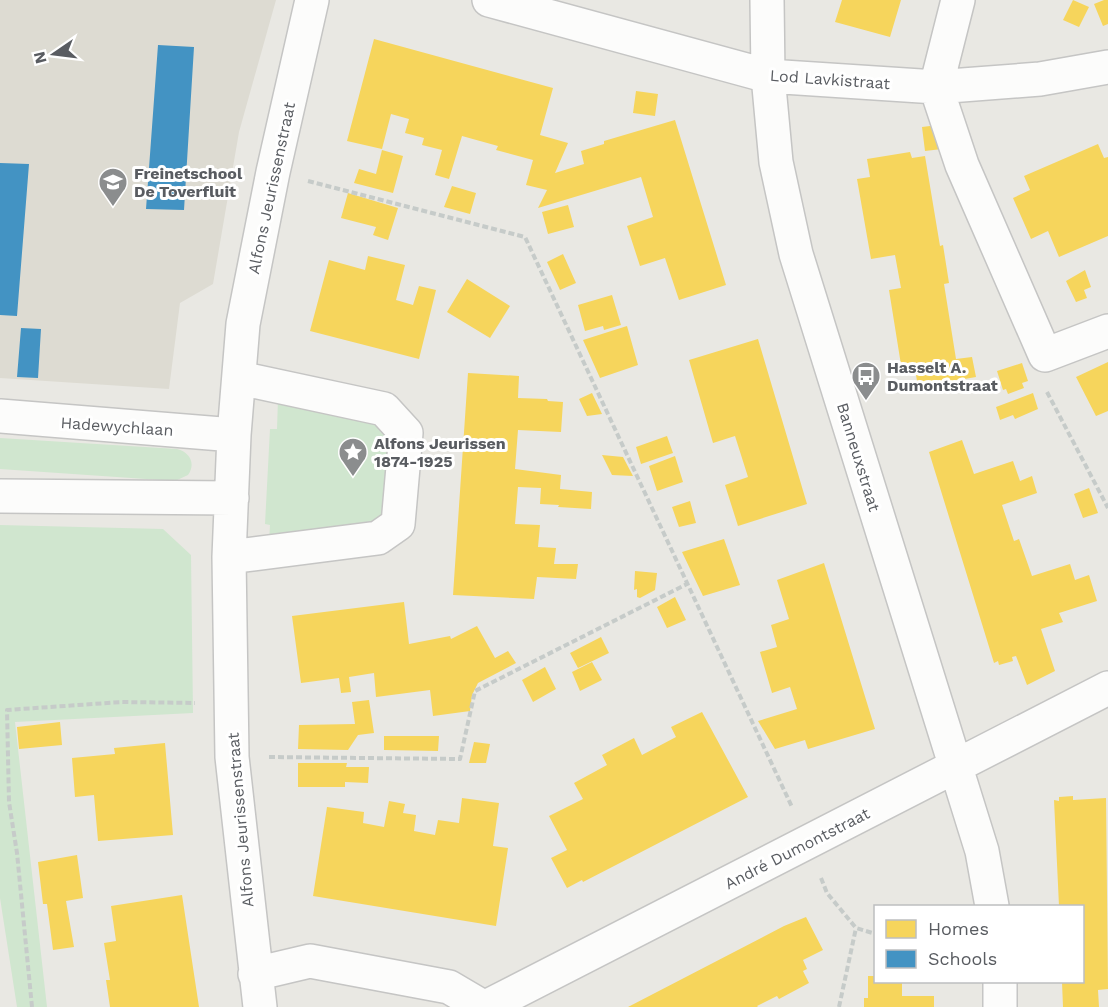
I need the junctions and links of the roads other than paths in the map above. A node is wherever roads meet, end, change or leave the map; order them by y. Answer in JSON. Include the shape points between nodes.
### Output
{"nodes":[{"id":1,"x":312,"y":0,"type":"edge"},
{"id":2,"x":489,"y":0,"type":"edge"},
{"id":3,"x":767,"y":0,"type":"edge"},
{"id":4,"x":958,"y":0,"type":"edge"},
{"id":5,"x":1108,"y":67,"type":"edge"},
{"id":6,"x":768,"y":76,"type":"junction"},
{"id":7,"x":936,"y":87,"type":"junction"},
{"id":8,"x":1108,"y":331,"type":"edge"},
{"id":9,"x":239,"y":378,"type":"junction"},
{"id":10,"x":0,"y":416,"type":"edge"},
{"id":11,"x":234,"y":435,"type":"junction"},
{"id":12,"x":0,"y":496,"type":"edge"},
{"id":13,"x":232,"y":498,"type":"junction"},
{"id":14,"x":230,"y":557,"type":"junction"},
{"id":15,"x":1108,"y":688,"type":"edge"},
{"id":16,"x":955,"y":767,"type":"junction"},
{"id":17,"x":992,"y":905,"type":"edge"},
{"id":18,"x":255,"y":974,"type":"junction"},
{"id":19,"x":1000,"y":983,"type":"edge"},
{"id":20,"x":260,"y":1007,"type":"edge"},
{"id":21,"x":485,"y":1007,"type":"edge"},
{"id":22,"x":1000,"y":1007,"type":"edge"}],
"edges":[{"from":1,"to":9,"type":"street","name":"Alfons Jeurissenstraat","via":[[243,324]]},
{"from":2,"to":6,"type":"street","name":"Lod Lavkistraat"},
{"from":3,"to":6,"type":"street","name":"Banneuxstraat"},
{"from":4,"to":7,"type":"street"},
{"from":5,"to":7,"type":"street","name":"Lod Lavkistraat","via":[[1040,79]]},
{"from":6,"to":7,"type":"street","name":"Lod Lavkistraat"},
{"from":6,"to":16,"type":"street","name":"Banneuxstraat","via":[[777,162],[796,254]]},
{"from":7,"to":8,"type":"street","via":[[962,165],[1045,355]]},
{"from":9,"to":11,"type":"street","name":"Alfons Jeurissenstraat"},
{"from":9,"to":14,"type":"street","via":[[384,409],[406,433],[398,524],[378,538]]},
{"from":10,"to":11,"type":"street","name":"Hadewychlaan"},
{"from":11,"to":13,"type":"street","name":"Alfons Jeurissenstraat"},
{"from":12,"to":13,"type":"street"},
{"from":13,"to":14,"type":"street","name":"Alfons Jeurissenstraat"},
{"from":14,"to":18,"type":"street","name":"Alfons Jeurissenstraat","via":[[232,757]]},
{"from":15,"to":16,"type":"street","name":"André Dumontstraat"},
{"from":16,"to":17,"type":"street","name":"Banneuxstraat","via":[[982,851]]},
{"from":16,"to":21,"type":"street","name":"André Dumontstraat"},
{"from":18,"to":20,"type":"street","name":"Alfons Jeurissenstraat"},
{"from":18,"to":21,"type":"street","via":[[310,961],[449,987]]},
{"from":19,"to":22,"type":"street"}]}
